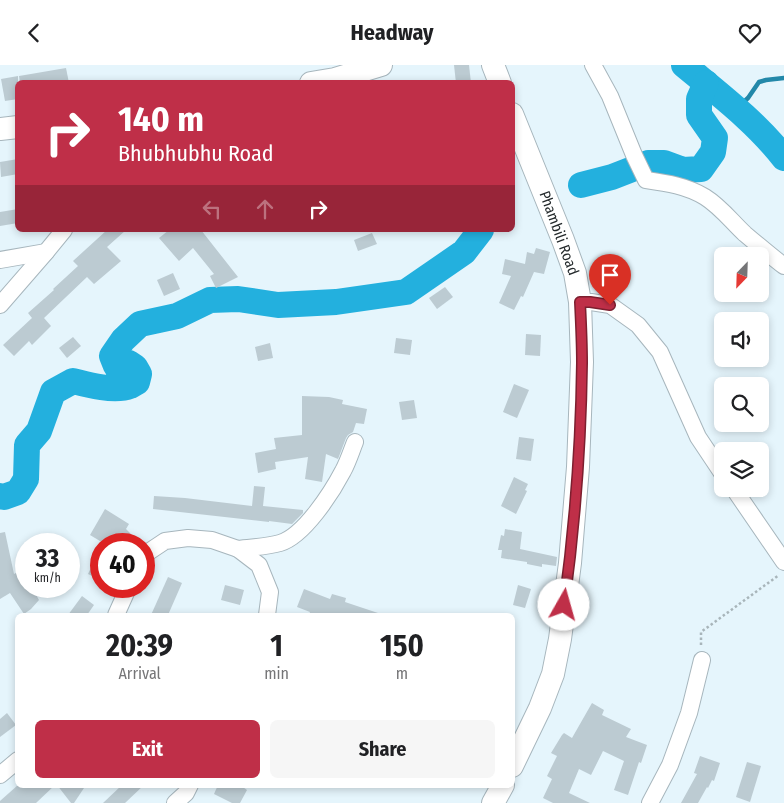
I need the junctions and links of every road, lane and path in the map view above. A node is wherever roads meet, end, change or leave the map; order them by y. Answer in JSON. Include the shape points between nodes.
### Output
{"nodes":[{"id":1,"x":382,"y":65,"type":"edge"},
{"id":2,"x":493,"y":65,"type":"edge"},
{"id":3,"x":594,"y":65,"type":"edge"},
{"id":4,"x":329,"y":80,"type":"edge"},
{"id":5,"x":499,"y":80,"type":"edge"},
{"id":6,"x":515,"y":122,"type":"edge"},
{"id":7,"x":15,"y":127,"type":"edge"},
{"id":8,"x":0,"y":129,"type":"edge"},
{"id":9,"x":62,"y":232,"type":"edge"},
{"id":10,"x":46,"y":252,"type":"junction"},
{"id":11,"x":0,"y":260,"type":"edge"},
{"id":12,"x":784,"y":267,"type":"edge"},
{"id":13,"x":580,"y":302,"type":"junction"},
{"id":14,"x":0,"y":305,"type":"edge"},
{"id":15,"x":355,"y":442,"type":"dead end"},
{"id":16,"x":714,"y":461,"type":"edge"},
{"id":17,"x":739,"y":497,"type":"edge"},
{"id":18,"x":155,"y":548,"type":"edge"},
{"id":19,"x":238,"y":549,"type":"junction"},
{"id":20,"x":784,"y":562,"type":"edge"},
{"id":21,"x":784,"y":572,"type":"edge"},
{"id":22,"x":124,"y":598,"type":"edge"},
{"id":23,"x":117,"y":613,"type":"edge"},
{"id":24,"x":267,"y":613,"type":"edge"},
{"id":25,"x":702,"y":661,"type":"joint"},
{"id":26,"x":515,"y":760,"type":"edge"},
{"id":27,"x":15,"y":762,"type":"edge"},
{"id":28,"x":0,"y":775,"type":"edge"},
{"id":29,"x":188,"y":788,"type":"edge"},
{"id":30,"x":501,"y":788,"type":"edge"},
{"id":31,"x":176,"y":803,"type":"edge"},
{"id":32,"x":493,"y":803,"type":"edge"},
{"id":33,"x":650,"y":803,"type":"edge"}],
"edges":[{"from":1,"to":4,"type":"street"},
{"from":2,"to":5,"type":"street"},
{"from":3,"to":12,"type":"street","via":[[646,179],[686,188],[704,197],[722,209],[745,234]]},
{"from":6,"to":13,"type":"street","name":"Phambili Road","via":[[575,273]]},
{"from":7,"to":8,"type":"street"},
{"from":9,"to":10,"type":"street"},
{"from":10,"to":11,"type":"street"},
{"from":10,"to":14,"type":"street"},
{"from":13,"to":16,"type":"street","via":[[610,305],[638,325],[660,352],[698,437]]},
{"from":13,"to":26,"type":"street","name":"Phambili Road","via":[[582,362],[578,467],[560,639],[553,674]]},
{"from":15,"to":19,"type":"street","via":[[344,470],[328,496],[295,535],[282,543]]},
{"from":17,"to":20,"type":"street"},
{"from":18,"to":19,"type":"street","via":[[165,541],[188,538],[212,540]]},
{"from":19,"to":24,"type":"street","via":[[260,565],[270,592]]},
{"from":21,"to":25,"type":"path","via":[[701,632]]},
{"from":22,"to":23,"type":"street"},
{"from":25,"to":33,"type":"street","via":[[674,757]]},
{"from":27,"to":28,"type":"street"},
{"from":29,"to":31,"type":"street"},
{"from":30,"to":32,"type":"street"}]}
